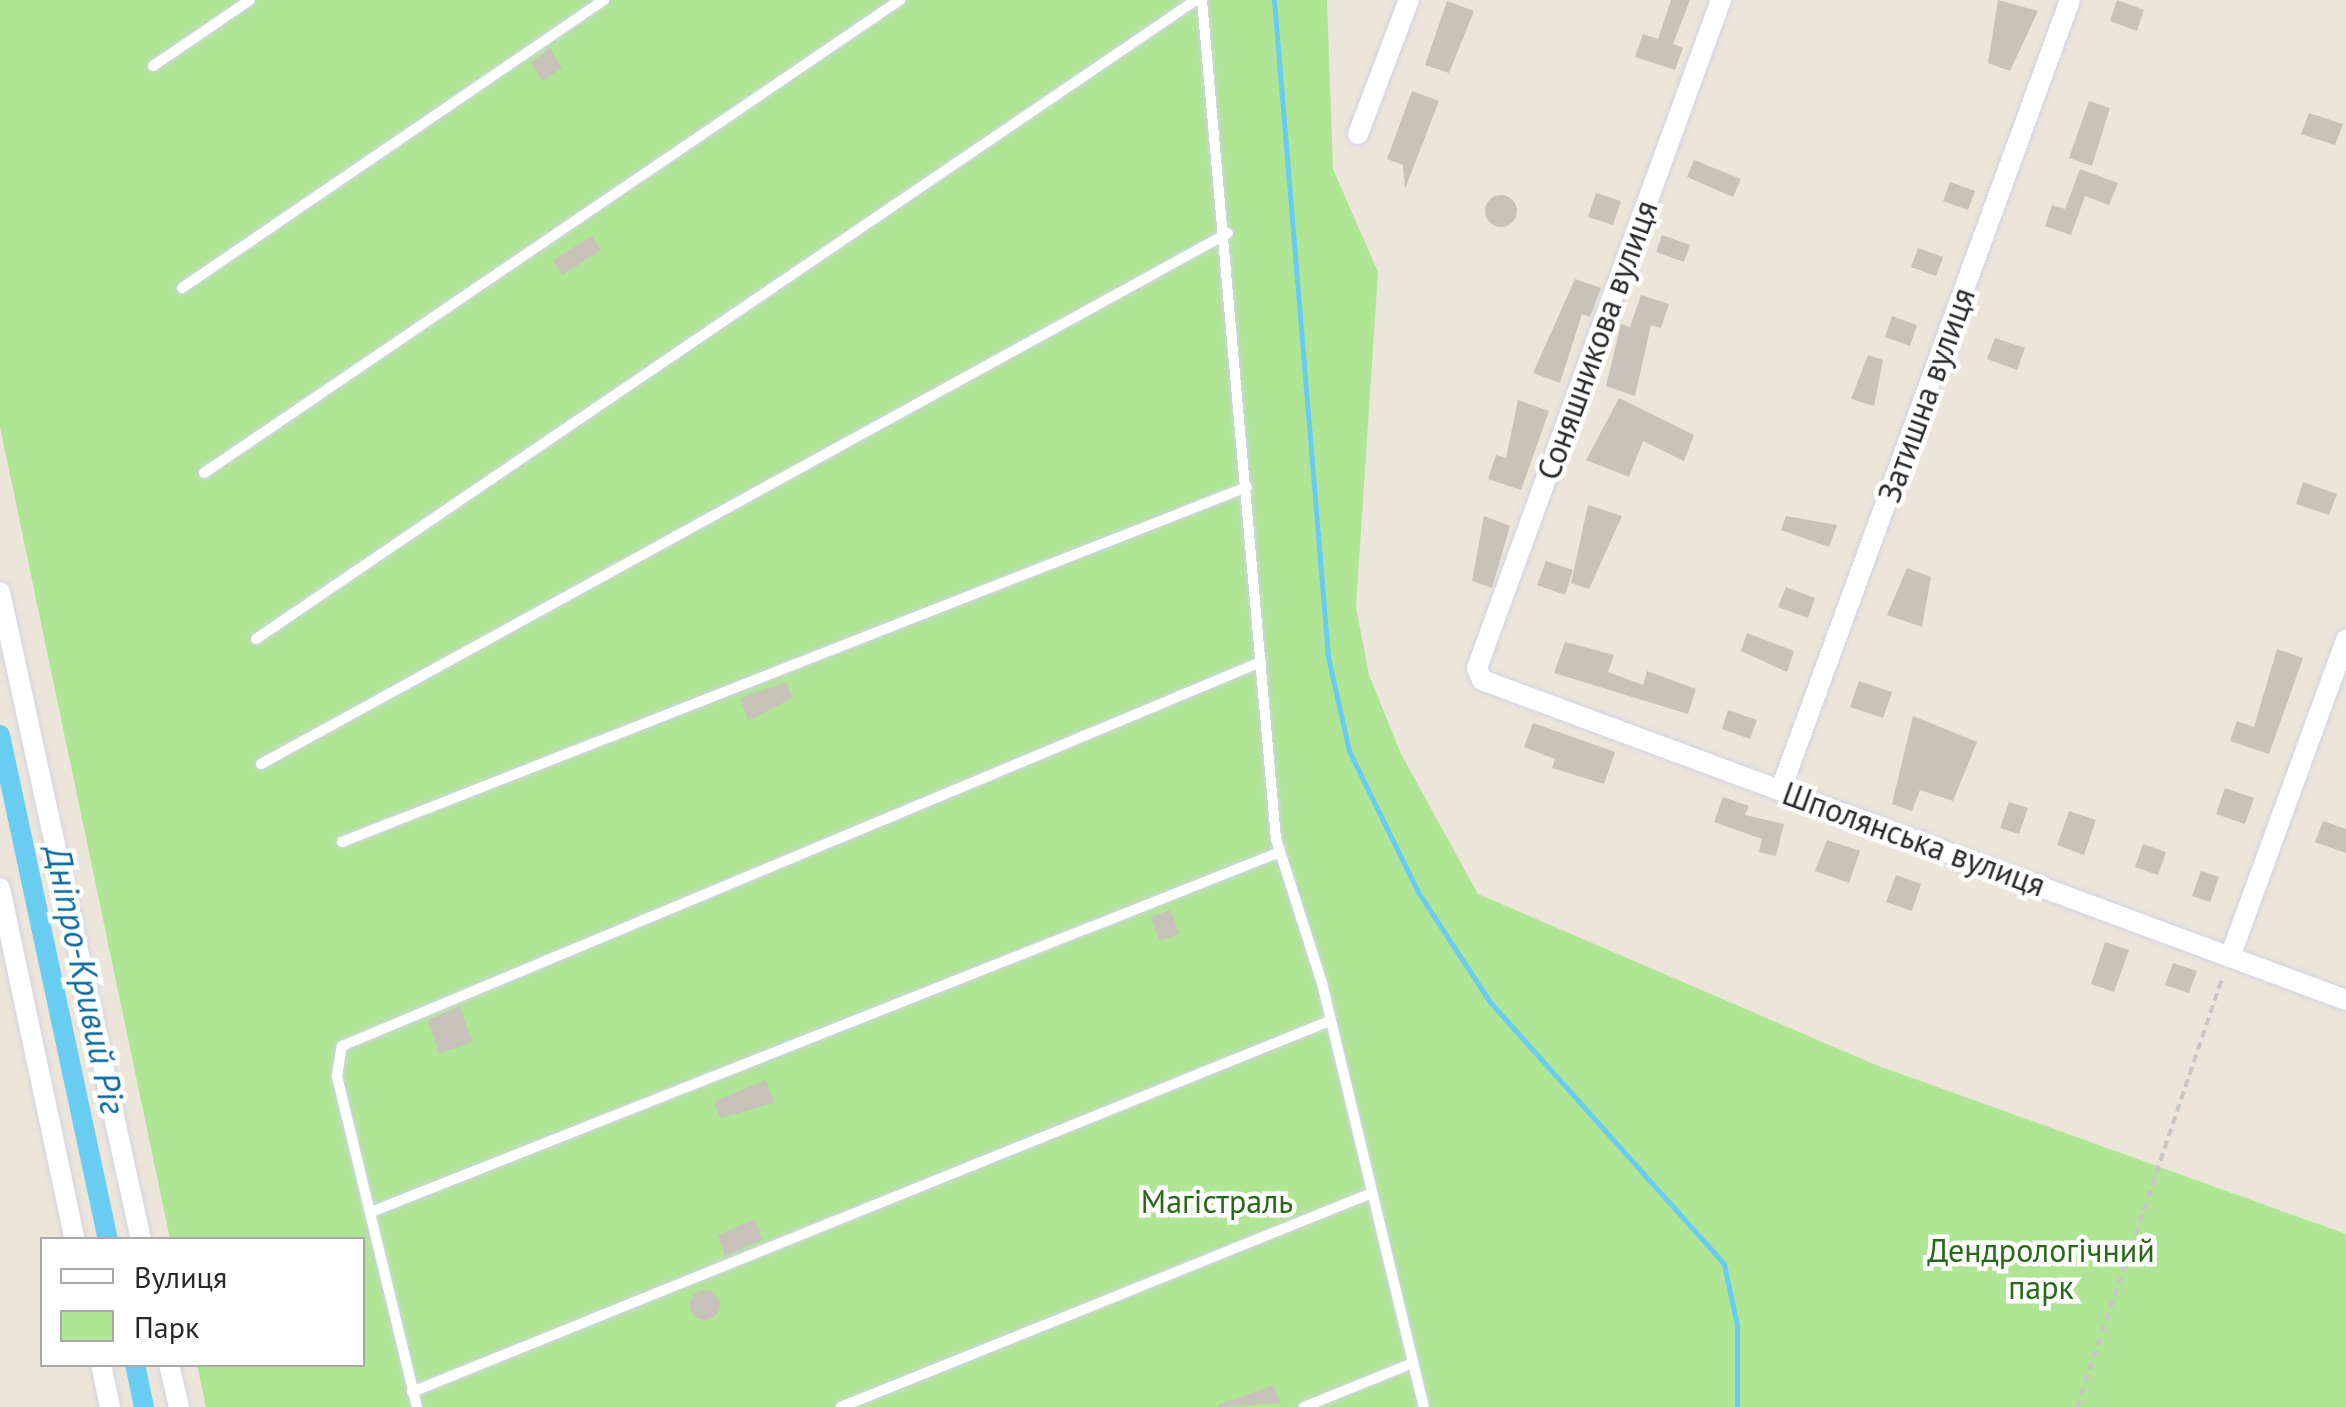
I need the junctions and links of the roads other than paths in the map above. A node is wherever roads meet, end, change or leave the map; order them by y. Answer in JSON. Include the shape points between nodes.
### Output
{"nodes":[{"id":1,"x":250,"y":0,"type":"edge"},
{"id":2,"x":604,"y":0,"type":"edge"},
{"id":3,"x":900,"y":0,"type":"edge"},
{"id":4,"x":1199,"y":0,"type":"edge"},
{"id":5,"x":1408,"y":0,"type":"edge"},
{"id":6,"x":1721,"y":0,"type":"edge"},
{"id":7,"x":2070,"y":0,"type":"edge"},
{"id":8,"x":153,"y":66,"type":"dead end"},
{"id":9,"x":1358,"y":134,"type":"dead end"},
{"id":10,"x":1228,"y":233,"type":"junction"},
{"id":11,"x":182,"y":288,"type":"dead end"},
{"id":12,"x":204,"y":473,"type":"dead end"},
{"id":13,"x":1248,"y":487,"type":"junction"},
{"id":14,"x":0,"y":592,"type":"edge"},
{"id":15,"x":256,"y":639,"type":"dead end"},
{"id":16,"x":2346,"y":640,"type":"edge"},
{"id":17,"x":1260,"y":662,"type":"junction"},
{"id":18,"x":1482,"y":680,"type":"joint"},
{"id":19,"x":261,"y":764,"type":"dead end"},
{"id":20,"x":1782,"y":789,"type":"junction"},
{"id":21,"x":342,"y":842,"type":"dead end"},
{"id":22,"x":1280,"y":852,"type":"junction"},
{"id":23,"x":0,"y":888,"type":"edge"},
{"id":24,"x":2230,"y":957,"type":"junction"},
{"id":25,"x":2346,"y":1000,"type":"edge"},
{"id":26,"x":1330,"y":1022,"type":"junction"},
{"id":27,"x":1372,"y":1193,"type":"junction"},
{"id":28,"x":376,"y":1210,"type":"junction"},
{"id":29,"x":74,"y":1237,"type":"edge"},
{"id":30,"x":140,"y":1237,"type":"edge"},
{"id":31,"x":1413,"y":1364,"type":"junction"},
{"id":32,"x":102,"y":1367,"type":"edge"},
{"id":33,"x":170,"y":1367,"type":"edge"},
{"id":34,"x":412,"y":1392,"type":"junction"},
{"id":35,"x":110,"y":1407,"type":"edge"},
{"id":36,"x":179,"y":1407,"type":"edge"},
{"id":37,"x":416,"y":1407,"type":"edge"},
{"id":38,"x":841,"y":1407,"type":"edge"},
{"id":39,"x":1304,"y":1407,"type":"edge"},
{"id":40,"x":1424,"y":1407,"type":"edge"}],
"edges":[{"from":1,"to":8,"type":"lane"},
{"from":2,"to":11,"type":"lane"},
{"from":3,"to":12,"type":"lane"},
{"from":4,"to":10,"type":"lane"},
{"from":4,"to":15,"type":"lane"},
{"from":5,"to":9,"type":"street"},
{"from":6,"to":18,"type":"street","name":"Соняшникова вулиця","via":[[1477,668]]},
{"from":7,"to":20,"type":"street","name":"Затишна вулиця"},
{"from":10,"to":13,"type":"lane"},
{"from":10,"to":19,"type":"lane"},
{"from":13,"to":17,"type":"lane"},
{"from":13,"to":21,"type":"lane"},
{"from":14,"to":30,"type":"street"},
{"from":16,"to":24,"type":"street"},
{"from":17,"to":22,"type":"lane"},
{"from":17,"to":28,"type":"lane","via":[[350,1041],[337,1076]]},
{"from":18,"to":20,"type":"street","name":"Шполянська вулиця"},
{"from":20,"to":24,"type":"street","name":"Шполянська вулиця"},
{"from":22,"to":26,"type":"lane"},
{"from":22,"to":28,"type":"lane"},
{"from":23,"to":29,"type":"street"},
{"from":24,"to":25,"type":"street","name":"Шполянська вулиця"},
{"from":26,"to":27,"type":"lane"},
{"from":26,"to":34,"type":"lane"},
{"from":27,"to":31,"type":"lane"},
{"from":27,"to":38,"type":"lane"},
{"from":28,"to":34,"type":"lane","via":[[385,1295]]},
{"from":31,"to":39,"type":"lane"},
{"from":31,"to":40,"type":"lane"},
{"from":32,"to":35,"type":"street"},
{"from":33,"to":36,"type":"street"},
{"from":34,"to":37,"type":"lane"}]}
